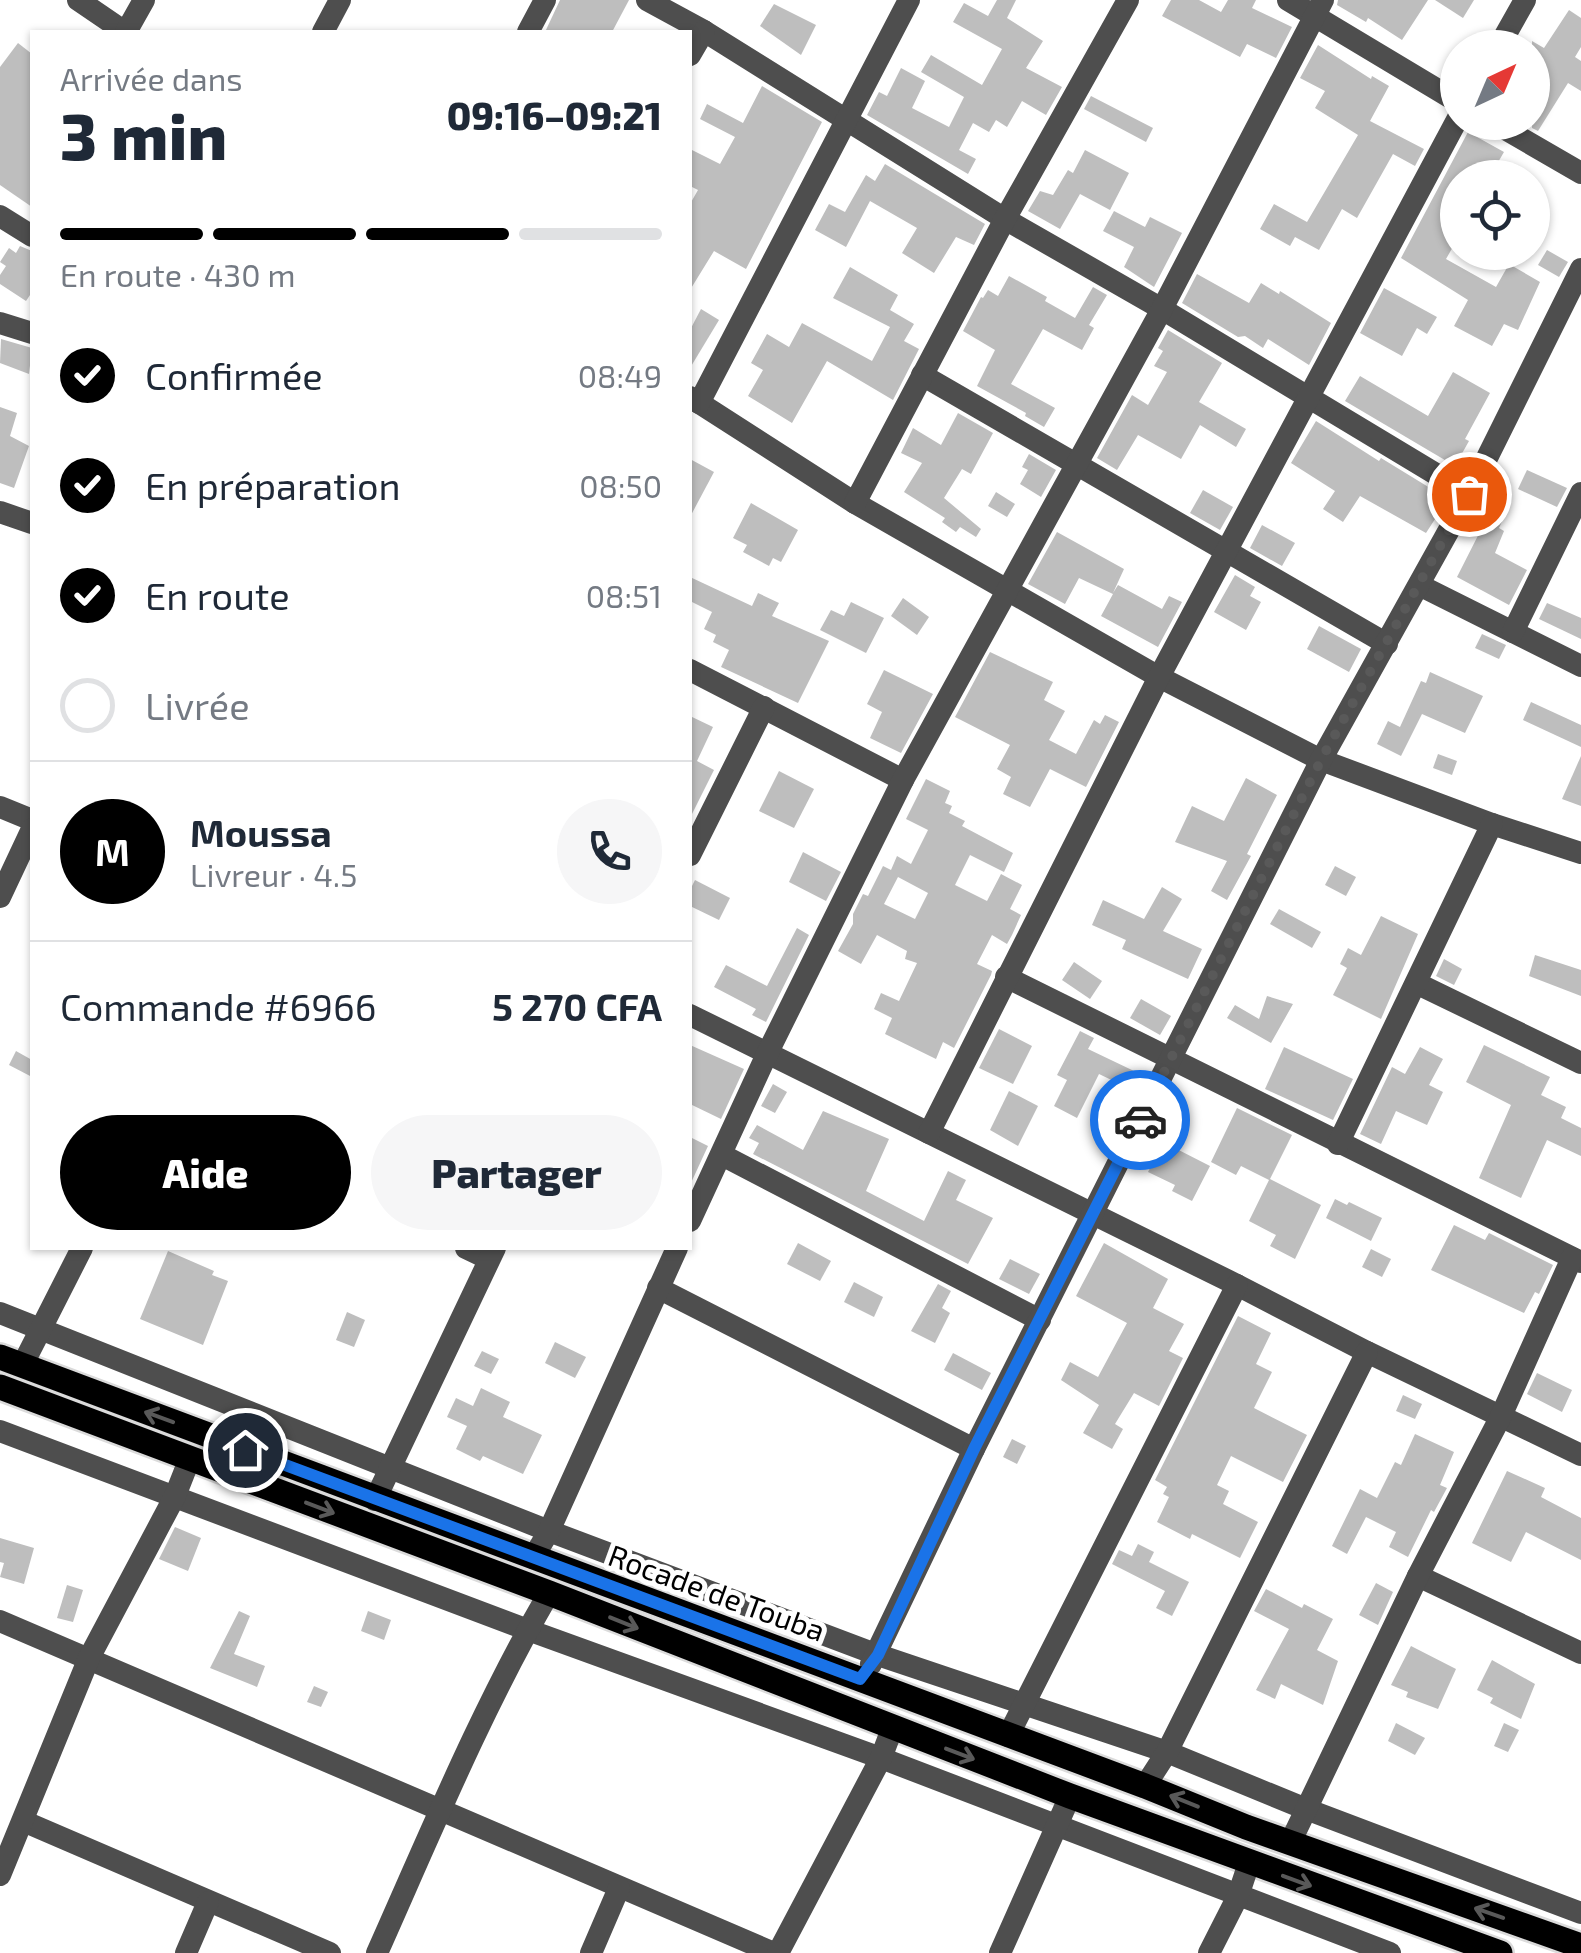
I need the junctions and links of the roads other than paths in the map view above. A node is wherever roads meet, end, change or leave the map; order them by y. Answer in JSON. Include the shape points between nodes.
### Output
{"nodes":[{"id":1,"x":78,"y":0,"type":"edge"},
{"id":2,"x":144,"y":0,"type":"edge"},
{"id":3,"x":340,"y":0,"type":"edge"},
{"id":4,"x":545,"y":0,"type":"edge"},
{"id":5,"x":647,"y":0,"type":"edge"},
{"id":6,"x":909,"y":0,"type":"edge"},
{"id":7,"x":1128,"y":0,"type":"edge"},
{"id":8,"x":1288,"y":0,"type":"edge"},
{"id":9,"x":1525,"y":0,"type":"edge"},
{"id":10,"x":1319,"y":8,"type":"edge"},
{"id":11,"x":122,"y":30,"type":"edge"},
{"id":12,"x":126,"y":30,"type":"edge"},
{"id":13,"x":324,"y":30,"type":"edge"},
{"id":14,"x":529,"y":30,"type":"edge"},
{"id":15,"x":1508,"y":30,"type":"edge"},
{"id":16,"x":704,"y":32,"type":"junction"},
{"id":17,"x":692,"y":52,"type":"edge"},
{"id":18,"x":1440,"y":90,"type":"edge"},
{"id":19,"x":845,"y":119,"type":"junction"},
{"id":20,"x":1446,"y":140,"type":"edge"},
{"id":21,"x":1524,"y":140,"type":"edge"},
{"id":22,"x":1581,"y":173,"type":"edge"},
{"id":23,"x":0,"y":216,"type":"edge"},
{"id":24,"x":1005,"y":219,"type":"junction"},
{"id":25,"x":30,"y":235,"type":"edge"},
{"id":26,"x":1581,"y":270,"type":"edge"},
{"id":27,"x":1162,"y":309,"type":"junction"},
{"id":28,"x":0,"y":323,"type":"edge"},
{"id":29,"x":30,"y":333,"type":"edge"},
{"id":30,"x":922,"y":375,"type":"junction"},
{"id":31,"x":1308,"y":398,"type":"junction"},
{"id":32,"x":695,"y":400,"type":"edge"},
{"id":33,"x":1076,"y":461,"type":"junction"},
{"id":34,"x":1581,"y":492,"type":"edge"},
{"id":35,"x":1469,"y":494,"type":"junction"},
{"id":36,"x":855,"y":503,"type":"junction"},
{"id":37,"x":0,"y":512,"type":"edge"},
{"id":38,"x":30,"y":522,"type":"edge"},
{"id":39,"x":1226,"y":552,"type":"junction"},
{"id":40,"x":1420,"y":586,"type":"junction"},
{"id":41,"x":1004,"y":590,"type":"junction"},
{"id":42,"x":1514,"y":632,"type":"junction"},
{"id":43,"x":1387,"y":644,"type":"junction"},
{"id":44,"x":1581,"y":666,"type":"edge"},
{"id":45,"x":692,"y":671,"type":"edge"},
{"id":46,"x":1159,"y":677,"type":"junction"},
{"id":47,"x":764,"y":706,"type":"junction"},
{"id":48,"x":1321,"y":760,"type":"junction"},
{"id":49,"x":903,"y":780,"type":"junction"},
{"id":50,"x":0,"y":807,"type":"edge"},
{"id":51,"x":30,"y":819,"type":"edge"},
{"id":52,"x":1492,"y":824,"type":"junction"},
{"id":53,"x":30,"y":833,"type":"edge"},
{"id":54,"x":692,"y":846,"type":"edge"},
{"id":55,"x":1581,"y":853,"type":"edge"},
{"id":56,"x":0,"y":897,"type":"edge"},
{"id":57,"x":1006,"y":978,"type":"junction"},
{"id":58,"x":1416,"y":982,"type":"junction"},
{"id":59,"x":692,"y":1016,"type":"edge"},
{"id":60,"x":767,"y":1054,"type":"junction"},
{"id":61,"x":1170,"y":1059,"type":"junction"},
{"id":62,"x":1581,"y":1062,"type":"edge"},
{"id":63,"x":928,"y":1133,"type":"junction"},
{"id":64,"x":1338,"y":1144,"type":"junction"},
{"id":65,"x":722,"y":1155,"type":"junction"},
{"id":66,"x":1094,"y":1213,"type":"junction"},
{"id":67,"x":692,"y":1217,"type":"edge"},
{"id":68,"x":81,"y":1250,"type":"edge"},
{"id":69,"x":676,"y":1250,"type":"edge"},
{"id":70,"x":492,"y":1253,"type":"edge"},
{"id":71,"x":1576,"y":1260,"type":"edge"},
{"id":72,"x":1237,"y":1285,"type":"junction"},
{"id":73,"x":658,"y":1288,"type":"junction"},
{"id":74,"x":0,"y":1314,"type":"edge"},
{"id":75,"x":1040,"y":1320,"type":"junction"},
{"id":76,"x":40,"y":1330,"type":"junction"},
{"id":77,"x":1367,"y":1352,"type":"junction"},
{"id":78,"x":11,"y":1362,"type":"edge"},
{"id":79,"x":0,"y":1387,"type":"edge"},
{"id":80,"x":1501,"y":1416,"type":"junction"},
{"id":81,"x":0,"y":1430,"type":"edge"},
{"id":82,"x":974,"y":1449,"type":"junction"},
{"id":83,"x":1581,"y":1455,"type":"edge"},
{"id":84,"x":190,"y":1458,"type":"junction"},
{"id":85,"x":389,"y":1466,"type":"junction"},
{"id":86,"x":175,"y":1496,"type":"junction"},
{"id":87,"x":375,"y":1500,"type":"junction"},
{"id":88,"x":549,"y":1531,"type":"junction"},
{"id":89,"x":533,"y":1558,"type":"junction"},
{"id":90,"x":1418,"y":1576,"type":"junction"},
{"id":91,"x":548,"y":1593,"type":"junction"},
{"id":92,"x":0,"y":1622,"type":"edge"},
{"id":93,"x":528,"y":1630,"type":"junction"},
{"id":94,"x":1581,"y":1653,"type":"edge"},
{"id":95,"x":878,"y":1655,"type":"junction"},
{"id":96,"x":89,"y":1658,"type":"junction"},
{"id":97,"x":860,"y":1679,"type":"junction"},
{"id":98,"x":1026,"y":1704,"type":"junction"},
{"id":99,"x":892,"y":1729,"type":"junction"},
{"id":100,"x":1008,"y":1736,"type":"junction"},
{"id":101,"x":1167,"y":1752,"type":"junction"},
{"id":102,"x":881,"y":1758,"type":"junction"},
{"id":103,"x":1146,"y":1786,"type":"junction"},
{"id":104,"x":1070,"y":1796,"type":"junction"},
{"id":105,"x":1306,"y":1810,"type":"junction"},
{"id":106,"x":440,"y":1812,"type":"junction"},
{"id":107,"x":23,"y":1821,"type":"junction"},
{"id":108,"x":1058,"y":1827,"type":"junction"},
{"id":109,"x":1290,"y":1842,"type":"junction"},
{"id":110,"x":1249,"y":1863,"type":"junction"},
{"id":111,"x":0,"y":1875,"type":"edge"},
{"id":112,"x":619,"y":1888,"type":"junction"},
{"id":113,"x":1238,"y":1896,"type":"junction"},
{"id":114,"x":208,"y":1902,"type":"junction"},
{"id":115,"x":1581,"y":1912,"type":"edge"},
{"id":116,"x":1581,"y":1946,"type":"edge"},
{"id":117,"x":186,"y":1953,"type":"edge"},
{"id":118,"x":330,"y":1953,"type":"edge"},
{"id":119,"x":377,"y":1953,"type":"edge"},
{"id":120,"x":591,"y":1953,"type":"edge"},
{"id":121,"x":776,"y":1953,"type":"edge"},
{"id":122,"x":1000,"y":1953,"type":"edge"},
{"id":123,"x":1209,"y":1953,"type":"edge"},
{"id":124,"x":1390,"y":1953,"type":"edge"},
{"id":125,"x":1500,"y":1953,"type":"edge"}],
"edges":[{"from":1,"to":11,"type":"street"},
{"from":2,"to":12,"type":"street"},
{"from":3,"to":13,"type":"street"},
{"from":4,"to":14,"type":"street"},
{"from":5,"to":16,"type":"street"},
{"from":6,"to":19,"type":"street"},
{"from":7,"to":24,"type":"street"},
{"from":8,"to":10,"type":"street"},
{"from":9,"to":15,"type":"street"},
{"from":10,"to":18,"type":"street"},
{"from":10,"to":27,"type":"street"},
{"from":16,"to":17,"type":"street"},
{"from":16,"to":19,"type":"street"},
{"from":19,"to":24,"type":"street"},
{"from":19,"to":32,"type":"street"},
{"from":20,"to":31,"type":"street"},
{"from":21,"to":22,"type":"street"},
{"from":23,"to":25,"type":"street"},
{"from":24,"to":27,"type":"street"},
{"from":24,"to":30,"type":"street"},
{"from":26,"to":35,"type":"street"},
{"from":27,"to":31,"type":"street"},
{"from":27,"to":33,"type":"street"},
{"from":28,"to":29,"type":"street"},
{"from":30,"to":33,"type":"street"},
{"from":30,"to":36,"type":"street"},
{"from":31,"to":35,"type":"street"},
{"from":31,"to":39,"type":"street"},
{"from":32,"to":36,"type":"street"},
{"from":33,"to":39,"type":"street"},
{"from":33,"to":41,"type":"street"},
{"from":34,"to":42,"type":"street"},
{"from":35,"to":40,"type":"street"},
{"from":36,"to":41,"type":"street"},
{"from":37,"to":38,"type":"street"},
{"from":39,"to":43,"type":"street"},
{"from":39,"to":46,"type":"street"},
{"from":40,"to":42,"type":"street"},
{"from":40,"to":43,"type":"street"},
{"from":41,"to":46,"type":"street"},
{"from":41,"to":49,"type":"street"},
{"from":42,"to":44,"type":"street"},
{"from":43,"to":48,"type":"street"},
{"from":45,"to":47,"type":"street"},
{"from":46,"to":48,"type":"street"},
{"from":46,"to":57,"type":"street"},
{"from":47,"to":49,"type":"street"},
{"from":47,"to":54,"type":"street"},
{"from":48,"to":52,"type":"street"},
{"from":48,"to":61,"type":"street"},
{"from":49,"to":60,"type":"street"},
{"from":50,"to":51,"type":"street"},
{"from":52,"to":55,"type":"street"},
{"from":52,"to":58,"type":"street"},
{"from":53,"to":56,"type":"street"},
{"from":57,"to":61,"type":"street"},
{"from":57,"to":63,"type":"street"},
{"from":58,"to":62,"type":"street"},
{"from":58,"to":64,"type":"street"},
{"from":59,"to":60,"type":"street"},
{"from":60,"to":63,"type":"street"},
{"from":60,"to":65,"type":"street"},
{"from":61,"to":64,"type":"street"},
{"from":61,"to":66,"type":"street"},
{"from":63,"to":66,"type":"street"},
{"from":64,"to":71,"type":"street"},
{"from":65,"to":67,"type":"street"},
{"from":65,"to":75,"type":"street"},
{"from":66,"to":72,"type":"street"},
{"from":66,"to":75,"type":"street"},
{"from":68,"to":76,"type":"street"},
{"from":69,"to":73,"type":"street"},
{"from":70,"to":85,"type":"street"},
{"from":71,"to":80,"type":"street"},
{"from":72,"to":77,"type":"street"},
{"from":72,"to":98,"type":"street"},
{"from":73,"to":82,"type":"street"},
{"from":73,"to":88,"type":"street"},
{"from":74,"to":76,"type":"street"},
{"from":75,"to":82,"type":"street"},
{"from":76,"to":78,"type":"street"},
{"from":76,"to":85,"type":"street"},
{"from":77,"to":80,"type":"street"},
{"from":77,"to":101,"type":"street"},
{"from":87,"to":78,"type":"main road","name":"Rocade de Touba","one_way":true},
{"from":79,"to":84,"type":"main road","name":"Rocade de Touba"},
{"from":80,"to":83,"type":"street"},
{"from":80,"to":90,"type":"street"},
{"from":81,"to":86,"type":"street"},
{"from":82,"to":95,"type":"street"},
{"from":84,"to":86,"type":"street"},
{"from":84,"to":91,"type":"main road","name":"Rocade de Touba","one_way":true},
{"from":85,"to":87,"type":"street"},
{"from":85,"to":88,"type":"street"},
{"from":86,"to":93,"type":"street"},
{"from":86,"to":96,"type":"street"},
{"from":87,"to":89,"type":"main road","name":"Rocade de Touba"},
{"from":88,"to":89,"type":"street"},
{"from":88,"to":95,"type":"street"},
{"from":89,"to":97,"type":"main road","name":"Rocade de Touba"},
{"from":90,"to":94,"type":"street"},
{"from":90,"to":105,"type":"street"},
{"from":91,"to":93,"type":"street"},
{"from":91,"to":99,"type":"main road","name":"Rocade de Touba","one_way":true},
{"from":92,"to":96,"type":"street"},
{"from":93,"to":102,"type":"street"},
{"from":93,"to":106,"type":"street"},
{"from":95,"to":97,"type":"street"},
{"from":95,"to":98,"type":"street"},
{"from":96,"to":106,"type":"street"},
{"from":96,"to":107,"type":"street"},
{"from":97,"to":100,"type":"main road","name":"Rocade de Touba"},
{"from":98,"to":100,"type":"street"},
{"from":98,"to":101,"type":"street"},
{"from":99,"to":102,"type":"street"},
{"from":99,"to":104,"type":"main road","name":"Rocade de Touba","one_way":true},
{"from":100,"to":103,"type":"main road","name":"Rocade de Touba"},
{"from":101,"to":103,"type":"street"},
{"from":101,"to":105,"type":"street"},
{"from":102,"to":108,"type":"street"},
{"from":102,"to":121,"type":"street"},
{"from":109,"to":103,"type":"main road","name":"Rocade de Touba","one_way":true},
{"from":104,"to":108,"type":"street"},
{"from":104,"to":110,"type":"main road","name":"Rocade de Touba"},
{"from":105,"to":109,"type":"street"},
{"from":105,"to":115,"type":"street"},
{"from":106,"to":112,"type":"street"},
{"from":106,"to":119,"type":"street"},
{"from":107,"to":111,"type":"street"},
{"from":107,"to":114,"type":"street"},
{"from":108,"to":113,"type":"street"},
{"from":108,"to":122,"type":"street"},
{"from":116,"to":109,"type":"main road","name":"Rocade de Touba","one_way":true},
{"from":110,"to":113,"type":"street"},
{"from":110,"to":125,"type":"main road","name":"Rocade de Touba","one_way":true},
{"from":112,"to":120,"type":"street"},
{"from":112,"to":121,"type":"street"},
{"from":113,"to":123,"type":"street"},
{"from":113,"to":124,"type":"street"},
{"from":114,"to":117,"type":"street"},
{"from":114,"to":118,"type":"street"}]}
